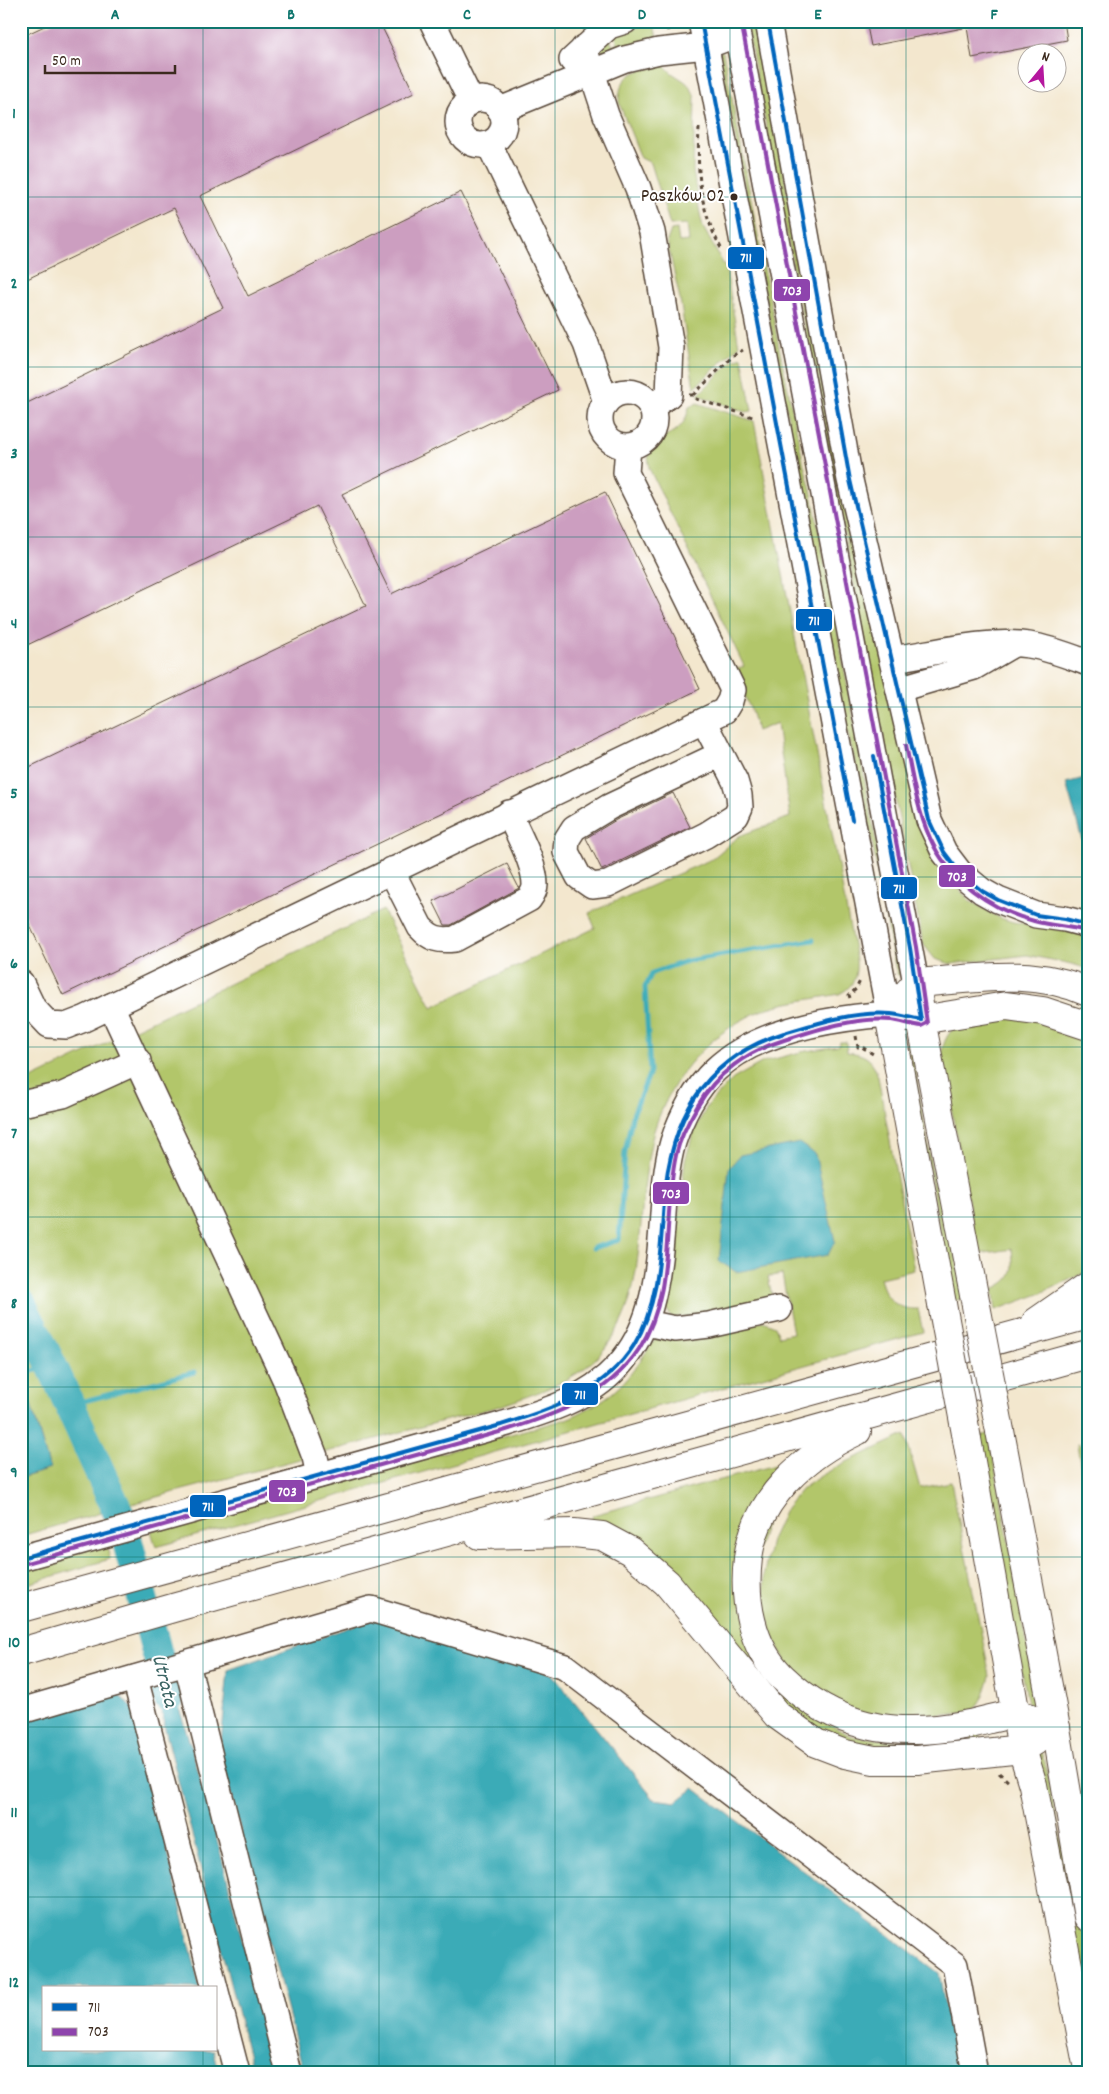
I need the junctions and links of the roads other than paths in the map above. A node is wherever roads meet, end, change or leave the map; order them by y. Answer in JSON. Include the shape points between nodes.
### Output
{"nodes":[{"id":1,"x":432,"y":21,"type":"edge"},
{"id":2,"x":625,"y":21,"type":"edge"},
{"id":3,"x":701,"y":21,"type":"edge"},
{"id":4,"x":768,"y":21,"type":"edge"},
{"id":5,"x":732,"y":23,"type":"edge"},
{"id":6,"x":706,"y":46,"type":"junction"},
{"id":7,"x":584,"y":48,"type":"junction"},
{"id":8,"x":591,"y":71,"type":"junction"},
{"id":9,"x":541,"y":93,"type":"junction"},
{"id":10,"x":471,"y":101,"type":"junction"},
{"id":11,"x":500,"y":110,"type":"junction"},
{"id":12,"x":489,"y":144,"type":"junction"},
{"id":13,"x":606,"y":402,"type":"junction"},
{"id":14,"x":651,"y":408,"type":"junction"},
{"id":15,"x":628,"y":447,"type":"junction"},
{"id":16,"x":1012,"y":644,"type":"junction"},
{"id":17,"x":892,"y":659,"type":"junction"},
{"id":18,"x":1088,"y":663,"type":"edge"},
{"id":19,"x":899,"y":689,"type":"junction"},
{"id":20,"x":704,"y":721,"type":"junction"},
{"id":21,"x":721,"y":754,"type":"junction"},
{"id":22,"x":509,"y":813,"type":"junction"},
{"id":23,"x":391,"y":870,"type":"junction"},
{"id":24,"x":1088,"y":924,"type":"edge"},
{"id":25,"x":21,"y":982,"type":"edge"},
{"id":26,"x":916,"y":983,"type":"junction"},
{"id":27,"x":1088,"y":992,"type":"edge"},
{"id":28,"x":111,"y":1006,"type":"junction"},
{"id":29,"x":889,"y":1014,"type":"junction"},
{"id":30,"x":921,"y":1020,"type":"junction"},
{"id":31,"x":1088,"y":1026,"type":"edge"},
{"id":32,"x":138,"y":1062,"type":"junction"},
{"id":33,"x":21,"y":1104,"type":"edge"},
{"id":34,"x":1088,"y":1286,"type":"edge"},
{"id":35,"x":779,"y":1309,"type":"dead end"},
{"id":36,"x":1088,"y":1314,"type":"edge"},
{"id":37,"x":646,"y":1323,"type":"junction"},
{"id":38,"x":1019,"y":1334,"type":"junction"},
{"id":39,"x":1088,"y":1354,"type":"edge"},
{"id":40,"x":926,"y":1400,"type":"junction"},
{"id":41,"x":319,"y":1476,"type":"junction"},
{"id":42,"x":425,"y":1539,"type":"junction"},
{"id":43,"x":21,"y":1558,"type":"edge"},
{"id":44,"x":21,"y":1608,"type":"edge"},
{"id":45,"x":21,"y":1652,"type":"edge"},
{"id":46,"x":161,"y":1670,"type":"junction"},
{"id":47,"x":21,"y":1711,"type":"edge"},
{"id":48,"x":1016,"y":1714,"type":"junction"},
{"id":49,"x":1056,"y":1728,"type":"junction"},
{"id":50,"x":1022,"y":1749,"type":"junction"},
{"id":51,"x":1088,"y":1917,"type":"edge"},
{"id":52,"x":215,"y":1986,"type":"edge"},
{"id":53,"x":218,"y":2000,"type":"edge"},
{"id":54,"x":1088,"y":2070,"type":"edge"},
{"id":55,"x":237,"y":2073,"type":"edge"},
{"id":56,"x":288,"y":2073,"type":"edge"},
{"id":57,"x":975,"y":2073,"type":"edge"}],
"edges":[{"from":1,"to":10,"type":"street"},
{"from":2,"to":7,"type":"street","via":[[608,26]]},
{"from":3,"to":6,"type":"street"},
{"from":4,"to":17,"type":"street","via":[[850,480]]},
{"from":5,"to":6,"type":"street","via":[[729,36]]},
{"from":5,"to":26,"type":"street"},
{"from":6,"to":8,"type":"street","via":[[642,54]]},
{"from":6,"to":29,"type":"street"},
{"from":7,"to":8,"type":"street"},
{"from":7,"to":9,"type":"street"},
{"from":8,"to":9,"type":"street"},
{"from":8,"to":14,"type":"street","via":[[652,232],[671,347],[669,395]]},
{"from":9,"to":11,"type":"street"},
{"from":10,"to":11,"type":"street","via":[[491,101]]},
{"from":10,"to":12,"type":"street","via":[[458,117],[460,133],[472,143]]},
{"from":11,"to":12,"type":"street","via":[[503,130]]},
{"from":12,"to":13,"type":"street","via":[[586,344]]},
{"from":13,"to":14,"type":"street","via":[[613,396],[630,392],[639,395]]},
{"from":13,"to":15,"type":"street","via":[[601,411],[604,436],[618,446]]},
{"from":14,"to":15,"type":"street","via":[[654,425],[650,434]]},
{"from":15,"to":20,"type":"street","via":[[626,473],[732,690],[724,711]]},
{"from":16,"to":17,"type":"street","via":[[976,645]]},
{"from":16,"to":18,"type":"street","via":[[1033,645]]},
{"from":16,"to":19,"type":"street","via":[[974,667]]},
{"from":17,"to":19,"type":"street"},
{"from":19,"to":24,"type":"street","via":[[929,820],[944,852],[960,873],[998,900],[1036,915]]},
{"from":20,"to":21,"type":"street"},
{"from":20,"to":22,"type":"street"},
{"from":21,"to":21,"type":"street","via":[[579,824],[570,833],[566,846],[579,877],[592,886],[608,884],[733,820],[740,799]]},
{"from":22,"to":23,"type":"street"},
{"from":22,"to":23,"type":"street","via":[[531,865],[536,886],[534,892],[529,899],[455,939],[441,940],[426,934]]},
{"from":23,"to":28,"type":"street"},
{"from":25,"to":28,"type":"street","via":[[33,1008],[49,1025],[66,1026]]},
{"from":26,"to":27,"type":"main road","via":[[1006,976],[1053,980]]},
{"from":26,"to":29,"type":"main road"},
{"from":26,"to":30,"type":"main road"},
{"from":28,"to":32,"type":"street"},
{"from":29,"to":30,"type":"main road"},
{"from":29,"to":37,"type":"street","via":[[843,1018],[774,1036],[735,1055],[715,1070],[702,1086],[678,1128],[670,1156],[658,1276]]},
{"from":29,"to":48,"type":"main road","bridge":true},
{"from":30,"to":31,"type":"main road","via":[[1006,1006],[1043,1011]]},
{"from":30,"to":49,"type":"main road","bridge":true},
{"from":32,"to":33,"type":"street","via":[[63,1095]]},
{"from":32,"to":41,"type":"street","via":[[286,1381]]},
{"from":34,"to":38,"type":"main road"},
{"from":35,"to":37,"type":"street","via":[[675,1330]]},
{"from":36,"to":38,"type":"main road"},
{"from":37,"to":41,"type":"street","via":[[619,1366],[600,1384],[557,1408]]},
{"from":38,"to":44,"type":"main road"},
{"from":39,"to":40,"type":"main road"},
{"from":40,"to":42,"type":"main road"},
{"from":40,"to":48,"type":"main road","via":[[831,1443],[788,1477],[766,1508],[749,1553],[746,1573],[752,1628],[764,1654],[798,1693],[830,1713],[857,1724],[921,1730],[962,1726]]},
{"from":41,"to":43,"type":"street"},
{"from":42,"to":45,"type":"main road"},
{"from":42,"to":50,"type":"main road","via":[[490,1534],[602,1536],[630,1551],[667,1583],[777,1716],[816,1743],[846,1754],[874,1760],[918,1760]]},
{"from":46,"to":47,"type":"street"},
{"from":46,"to":52,"type":"street"},
{"from":46,"to":56,"type":"street"},
{"from":46,"to":57,"type":"street","via":[[371,1609],[565,1667],[955,1965]]},
{"from":48,"to":49,"type":"main road"},
{"from":48,"to":50,"type":"main road"},
{"from":49,"to":50,"type":"main road"},
{"from":49,"to":51,"type":"main road"},
{"from":50,"to":54,"type":"main road","via":[[1033,1785]]},
{"from":53,"to":55,"type":"street"}]}
